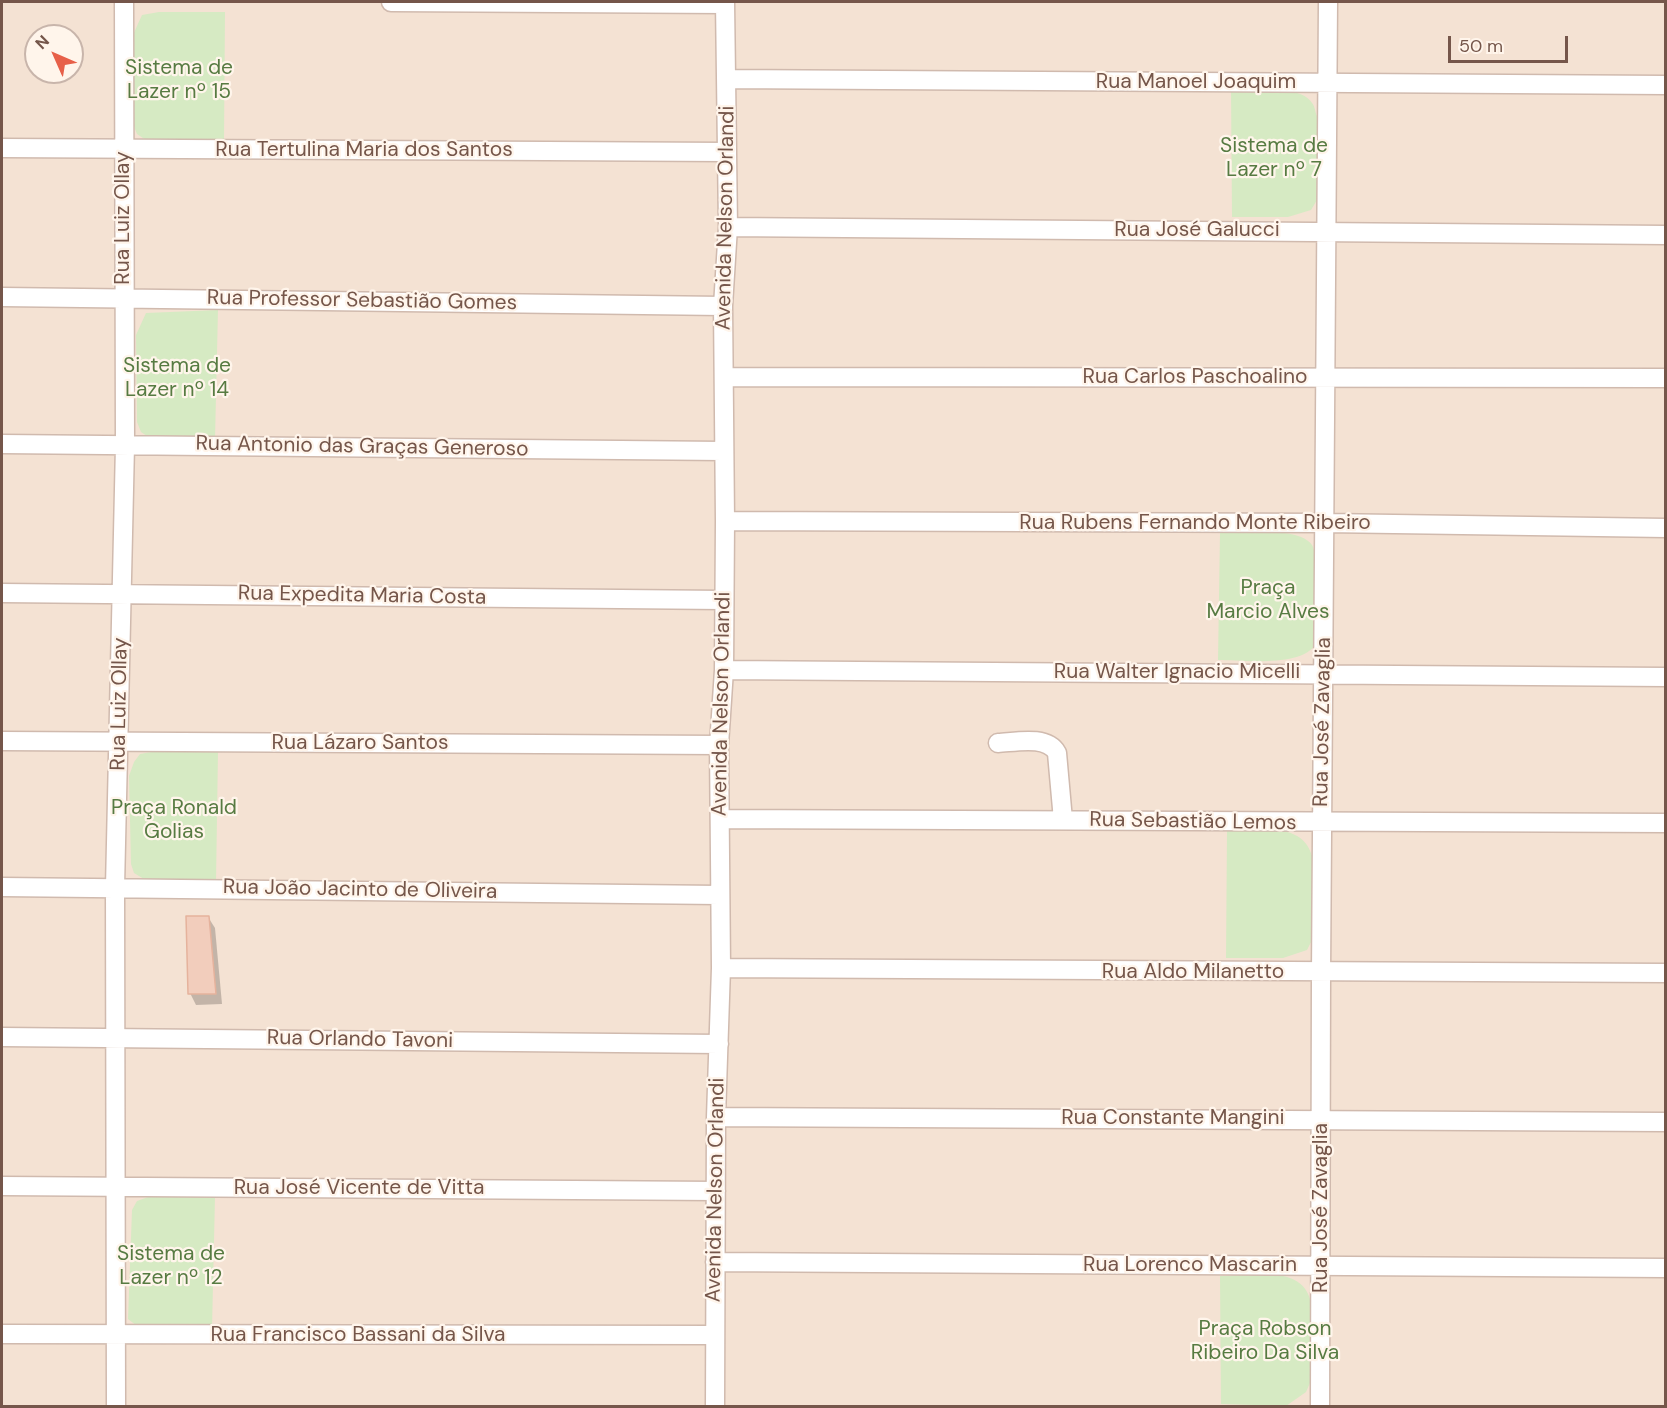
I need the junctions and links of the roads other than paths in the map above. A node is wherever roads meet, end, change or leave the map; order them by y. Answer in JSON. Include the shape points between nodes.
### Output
{"nodes":[{"id":1,"x":124,"y":2,"type":"edge"},
{"id":2,"x":391,"y":2,"type":"edge"},
{"id":3,"x":1328,"y":2,"type":"edge"},
{"id":4,"x":725,"y":3,"type":"edge"},
{"id":5,"x":727,"y":79,"type":"junction"},
{"id":6,"x":1328,"y":82,"type":"junction"},
{"id":7,"x":1665,"y":85,"type":"edge"},
{"id":8,"x":2,"y":148,"type":"edge"},
{"id":9,"x":123,"y":149,"type":"junction"},
{"id":10,"x":727,"y":152,"type":"junction"},
{"id":11,"x":728,"y":227,"type":"junction"},
{"id":12,"x":1326,"y":231,"type":"junction"},
{"id":13,"x":1665,"y":235,"type":"edge"},
{"id":14,"x":2,"y":297,"type":"edge"},
{"id":15,"x":123,"y":298,"type":"junction"},
{"id":16,"x":723,"y":306,"type":"junction"},
{"id":17,"x":724,"y":377,"type":"junction"},
{"id":18,"x":1324,"y":377,"type":"junction"},
{"id":19,"x":1665,"y":378,"type":"edge"},
{"id":20,"x":2,"y":444,"type":"edge"},
{"id":21,"x":125,"y":445,"type":"junction"},
{"id":22,"x":723,"y":450,"type":"junction"},
{"id":23,"x":725,"y":521,"type":"junction"},
{"id":24,"x":1326,"y":523,"type":"junction"},
{"id":25,"x":1665,"y":528,"type":"edge"},
{"id":26,"x":2,"y":593,"type":"edge"},
{"id":27,"x":121,"y":594,"type":"junction"},
{"id":28,"x":723,"y":600,"type":"junction"},
{"id":29,"x":724,"y":670,"type":"junction"},
{"id":30,"x":1324,"y":672,"type":"junction"},
{"id":31,"x":1665,"y":677,"type":"edge"},
{"id":32,"x":2,"y":741,"type":"edge"},
{"id":33,"x":120,"y":742,"type":"junction"},
{"id":34,"x":998,"y":743,"type":"dead end"},
{"id":35,"x":719,"y":744,"type":"junction"},
{"id":36,"x":721,"y":819,"type":"junction"},
{"id":37,"x":1063,"y":820,"type":"junction"},
{"id":38,"x":1322,"y":823,"type":"junction"},
{"id":39,"x":1665,"y":823,"type":"edge"},
{"id":40,"x":2,"y":887,"type":"edge"},
{"id":41,"x":115,"y":887,"type":"junction"},
{"id":42,"x":719,"y":895,"type":"junction"},
{"id":43,"x":721,"y":968,"type":"junction"},
{"id":44,"x":1321,"y":973,"type":"junction"},
{"id":45,"x":1665,"y":973,"type":"edge"},
{"id":46,"x":2,"y":1037,"type":"edge"},
{"id":47,"x":117,"y":1038,"type":"junction"},
{"id":48,"x":718,"y":1044,"type":"junction"},
{"id":49,"x":716,"y":1117,"type":"junction"},
{"id":50,"x":1320,"y":1119,"type":"junction"},
{"id":51,"x":1665,"y":1122,"type":"edge"},
{"id":52,"x":2,"y":1186,"type":"edge"},
{"id":53,"x":117,"y":1186,"type":"junction"},
{"id":54,"x":716,"y":1191,"type":"junction"},
{"id":55,"x":715,"y":1262,"type":"junction"},
{"id":56,"x":1321,"y":1266,"type":"junction"},
{"id":57,"x":1665,"y":1268,"type":"edge"},
{"id":58,"x":2,"y":1334,"type":"edge"},
{"id":59,"x":118,"y":1335,"type":"junction"},
{"id":60,"x":715,"y":1335,"type":"junction"},
{"id":61,"x":116,"y":1407,"type":"edge"},
{"id":62,"x":715,"y":1407,"type":"edge"},
{"id":63,"x":1320,"y":1407,"type":"edge"}],
"edges":[{"from":1,"to":9,"type":"street","name":"Rua Luiz Ollay"},
{"from":2,"to":4,"type":"street"},
{"from":3,"to":6,"type":"street","name":"Rua José Zavaglia"},
{"from":4,"to":5,"type":"street","name":"Avenida Nelson Orlandi"},
{"from":5,"to":6,"type":"street","name":"Rua Manoel Joaquim"},
{"from":5,"to":10,"type":"street","name":"Avenida Nelson Orlandi"},
{"from":6,"to":7,"type":"street","name":"Rua Manoel Joaquim"},
{"from":6,"to":12,"type":"street","name":"Rua José Zavaglia"},
{"from":8,"to":9,"type":"street","name":"Rua Tertulina Maria dos Santos"},
{"from":9,"to":10,"type":"street","name":"Rua Tertulina Maria dos Santos"},
{"from":9,"to":15,"type":"street","name":"Rua Luiz Ollay"},
{"from":10,"to":11,"type":"street","name":"Avenida Nelson Orlandi"},
{"from":11,"to":12,"type":"street","name":"Rua José Galucci"},
{"from":11,"to":16,"type":"street","name":"Avenida Nelson Orlandi"},
{"from":12,"to":13,"type":"street","name":"Rua José Galucci"},
{"from":12,"to":18,"type":"street","name":"Rua José Zavaglia"},
{"from":14,"to":15,"type":"street","name":"Rua Professor Sebastião Gomes"},
{"from":15,"to":16,"type":"street","name":"Rua Professor Sebastião Gomes"},
{"from":15,"to":21,"type":"street","name":"Rua Luiz Ollay"},
{"from":16,"to":17,"type":"street","name":"Avenida Nelson Orlandi"},
{"from":17,"to":18,"type":"street","name":"Rua Carlos Paschoalino"},
{"from":17,"to":22,"type":"street","name":"Avenida Nelson Orlandi"},
{"from":18,"to":19,"type":"street","name":"Rua Carlos Paschoalino"},
{"from":18,"to":24,"type":"street","name":"Rua José Zavaglia"},
{"from":20,"to":21,"type":"street","name":"Rua Antonio das Graças Generoso"},
{"from":21,"to":22,"type":"street","name":"Rua Antonio das Graças Generoso"},
{"from":21,"to":27,"type":"street","name":"Rua Luiz Ollay"},
{"from":22,"to":23,"type":"street","name":"Avenida Nelson Orlandi"},
{"from":23,"to":24,"type":"street","name":"Rua Rubens Fernando Monte Ribeiro"},
{"from":23,"to":28,"type":"street","name":"Avenida Nelson Orlandi"},
{"from":24,"to":25,"type":"street","name":"Rua Rubens Fernando Monte Ribeiro"},
{"from":24,"to":30,"type":"street","name":"Rua José Zavaglia"},
{"from":26,"to":27,"type":"street","name":"Rua Expedita Maria Costa"},
{"from":27,"to":28,"type":"street","name":"Rua Expedita Maria Costa"},
{"from":27,"to":33,"type":"street","name":"Rua Luiz Ollay"},
{"from":28,"to":29,"type":"street","name":"Avenida Nelson Orlandi"},
{"from":29,"to":30,"type":"street","name":"Rua Walter Ignacio Micelli"},
{"from":29,"to":35,"type":"street","name":"Avenida Nelson Orlandi"},
{"from":30,"to":31,"type":"street","name":"Rua Walter Ignacio Micelli"},
{"from":30,"to":38,"type":"street","name":"Rua José Zavaglia"},
{"from":32,"to":33,"type":"street","name":"Rua Lázaro Santos"},
{"from":33,"to":35,"type":"street","name":"Rua Lázaro Santos"},
{"from":33,"to":41,"type":"street","name":"Rua Luiz Ollay"},
{"from":34,"to":37,"type":"street","via":[[1045,742],[1053,746],[1057,753]]},
{"from":35,"to":36,"type":"street","name":"Avenida Nelson Orlandi"},
{"from":36,"to":37,"type":"street","name":"Rua Sebastião Lemos"},
{"from":36,"to":42,"type":"street","name":"Avenida Nelson Orlandi"},
{"from":37,"to":38,"type":"street","name":"Rua Sebastião Lemos"},
{"from":38,"to":39,"type":"street","name":"Rua Sebastião Lemos"},
{"from":38,"to":44,"type":"street","name":"Rua José Zavaglia"},
{"from":40,"to":41,"type":"street","name":"Rua João Jacinto de Oliveira"},
{"from":41,"to":42,"type":"street","name":"Rua João Jacinto de Oliveira"},
{"from":41,"to":47,"type":"street","name":"Rua Luiz Ollay"},
{"from":42,"to":43,"type":"street","name":"Avenida Nelson Orlandi"},
{"from":43,"to":44,"type":"street","name":"Rua Aldo Milanetto"},
{"from":43,"to":48,"type":"street","name":"Avenida Nelson Orlandi"},
{"from":44,"to":45,"type":"street","name":"Rua Aldo Milanetto"},
{"from":44,"to":50,"type":"street","name":"Rua José Zavaglia"},
{"from":46,"to":47,"type":"street","name":"Rua Orlando Tavoni"},
{"from":47,"to":48,"type":"street","name":"Rua Orlando Tavoni"},
{"from":47,"to":53,"type":"street","name":"Rua Luiz Ollay"},
{"from":48,"to":49,"type":"street","name":"Avenida Nelson Orlandi"},
{"from":49,"to":50,"type":"street","name":"Rua Constante Mangini"},
{"from":49,"to":54,"type":"street","name":"Avenida Nelson Orlandi"},
{"from":50,"to":51,"type":"street","name":"Rua Constante Mangini"},
{"from":50,"to":56,"type":"street","name":"Rua José Zavaglia"},
{"from":52,"to":53,"type":"street","name":"Rua José Vicente de Vitta"},
{"from":53,"to":54,"type":"street","name":"Rua José Vicente de Vitta"},
{"from":53,"to":59,"type":"street","name":"Rua Luiz Ollay"},
{"from":54,"to":55,"type":"street","name":"Avenida Nelson Orlandi"},
{"from":55,"to":56,"type":"street","name":"Rua Lorenco Mascarin"},
{"from":55,"to":60,"type":"street","name":"Avenida Nelson Orlandi"},
{"from":56,"to":57,"type":"street","name":"Rua Lorenco Mascarin"},
{"from":56,"to":63,"type":"street","name":"Rua José Zavaglia"},
{"from":58,"to":59,"type":"street","name":"Rua Francisco Bassani da Silva"},
{"from":59,"to":60,"type":"street","name":"Rua Francisco Bassani da Silva"},
{"from":59,"to":61,"type":"street","name":"Rua Luiz Ollay"},
{"from":60,"to":62,"type":"street","name":"Avenida Nelson Orlandi"}]}
